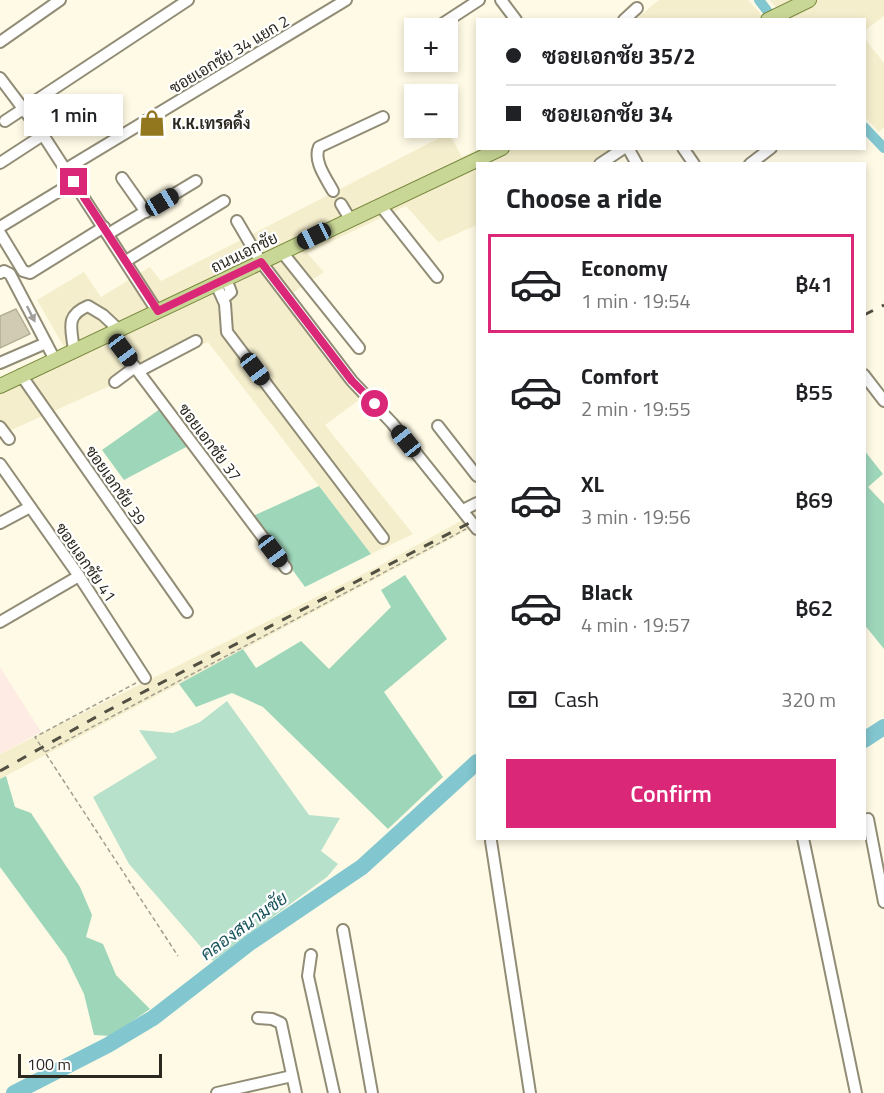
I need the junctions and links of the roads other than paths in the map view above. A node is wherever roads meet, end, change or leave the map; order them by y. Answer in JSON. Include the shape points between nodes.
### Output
{"nodes":[{"id":1,"x":60,"y":0,"type":"edge"},
{"id":2,"x":188,"y":0,"type":"edge"},
{"id":3,"x":346,"y":0,"type":"edge"},
{"id":4,"x":479,"y":0,"type":"edge"},
{"id":5,"x":501,"y":0,"type":"edge"},
{"id":6,"x":809,"y":0,"type":"edge"},
{"id":7,"x":638,"y":8,"type":"dead end"},
{"id":8,"x":451,"y":18,"type":"edge"},
{"id":9,"x":514,"y":18,"type":"edge"},
{"id":10,"x":626,"y":18,"type":"edge"},
{"id":11,"x":772,"y":18,"type":"edge"},
{"id":12,"x":0,"y":42,"type":"edge"},
{"id":13,"x":0,"y":78,"type":"edge"},
{"id":14,"x":24,"y":109,"type":"junction"},
{"id":15,"x":383,"y":117,"type":"dead end"},
{"id":16,"x":4,"y":121,"type":"dead end"},
{"id":17,"x":44,"y":135,"type":"junction"},
{"id":18,"x":623,"y":150,"type":"edge"},
{"id":19,"x":768,"y":150,"type":"edge"},
{"id":20,"x":603,"y":162,"type":"edge"},
{"id":21,"x":753,"y":162,"type":"edge"},
{"id":22,"x":0,"y":163,"type":"edge"},
{"id":23,"x":476,"y":165,"type":"edge"},
{"id":24,"x":66,"y":170,"type":"junction"},
{"id":25,"x":122,"y":178,"type":"dead end"},
{"id":26,"x":74,"y":182,"type":"junction"},
{"id":27,"x":196,"y":182,"type":"dead end"},
{"id":28,"x":333,"y":191,"type":"dead end"},
{"id":29,"x":224,"y":201,"type":"dead end"},
{"id":30,"x":341,"y":204,"type":"dead end"},
{"id":31,"x":380,"y":205,"type":"junction"},
{"id":32,"x":146,"y":212,"type":"junction"},
{"id":33,"x":350,"y":219,"type":"junction"},
{"id":34,"x":237,"y":221,"type":"dead end"},
{"id":35,"x":0,"y":227,"type":"edge"},
{"id":36,"x":106,"y":231,"type":"junction"},
{"id":37,"x":0,"y":233,"type":"edge"},
{"id":38,"x":282,"y":252,"type":"junction"},
{"id":39,"x":126,"y":261,"type":"junction"},
{"id":40,"x":261,"y":262,"type":"junction"},
{"id":41,"x":0,"y":273,"type":"edge"},
{"id":42,"x":437,"y":277,"type":"dead end"},
{"id":43,"x":221,"y":281,"type":"junction"},
{"id":44,"x":158,"y":311,"type":"junction"},
{"id":45,"x":115,"y":332,"type":"junction"},
{"id":46,"x":196,"y":341,"type":"dead end"},
{"id":47,"x":46,"y":343,"type":"junction"},
{"id":48,"x":359,"y":348,"type":"dead end"},
{"id":49,"x":74,"y":351,"type":"junction"},
{"id":50,"x":55,"y":360,"type":"junction"},
{"id":51,"x":0,"y":363,"type":"edge"},
{"id":52,"x":137,"y":369,"type":"junction"},
{"id":53,"x":21,"y":375,"type":"junction"},
{"id":54,"x":866,"y":378,"type":"edge"},
{"id":55,"x":115,"y":382,"type":"dead end"},
{"id":56,"x":0,"y":386,"type":"edge"},
{"id":57,"x":884,"y":401,"type":"edge"},
{"id":58,"x":438,"y":426,"type":"dead end"},
{"id":59,"x":0,"y":427,"type":"edge"},
{"id":60,"x":9,"y":439,"type":"dead end"},
{"id":61,"x":0,"y":464,"type":"edge"},
{"id":62,"x":476,"y":475,"type":"edge"},
{"id":63,"x":476,"y":504,"type":"edge"},
{"id":64,"x":30,"y":507,"type":"junction"},
{"id":65,"x":463,"y":510,"type":"junction"},
{"id":66,"x":0,"y":523,"type":"edge"},
{"id":67,"x":475,"y":527,"type":"edge"},
{"id":68,"x":383,"y":538,"type":"dead end"},
{"id":69,"x":286,"y":568,"type":"dead end"},
{"id":70,"x":79,"y":576,"type":"junction"},
{"id":71,"x":187,"y":612,"type":"dead end"},
{"id":72,"x":0,"y":622,"type":"edge"},
{"id":73,"x":145,"y":678,"type":"road end"},
{"id":74,"x":868,"y":819,"type":"dead end"},
{"id":75,"x":803,"y":840,"type":"edge"},
{"id":76,"x":492,"y":841,"type":"dead end"},
{"id":77,"x":884,"y":902,"type":"edge"},
{"id":78,"x":343,"y":930,"type":"dead end"},
{"id":79,"x":311,"y":955,"type":"dead end"},
{"id":80,"x":258,"y":1018,"type":"dead end"},
{"id":81,"x":292,"y":1076,"type":"junction"},
{"id":82,"x":217,"y":1093,"type":"edge"},
{"id":83,"x":296,"y":1093,"type":"edge"},
{"id":84,"x":334,"y":1093,"type":"edge"},
{"id":85,"x":372,"y":1093,"type":"edge"},
{"id":86,"x":530,"y":1093,"type":"edge"},
{"id":87,"x":856,"y":1093,"type":"edge"}],
"edges":[{"from":1,"to":12,"type":"street"},
{"from":2,"to":14,"type":"street"},
{"from":3,"to":24,"type":"street","name":"ซอยเอกชัย 34 แยก 2"},
{"from":4,"to":8,"type":"street"},
{"from":5,"to":9,"type":"street"},
{"from":6,"to":11,"type":"main road"},
{"from":7,"to":10,"type":"street"},
{"from":13,"to":14,"type":"street"},
{"from":14,"to":16,"type":"street"},
{"from":14,"to":17,"type":"street"},
{"from":15,"to":28,"type":"street","via":[[319,147],[316,153],[320,166]]},
{"from":17,"to":22,"type":"street"},
{"from":17,"to":24,"type":"street"},
{"from":18,"to":20,"type":"street"},
{"from":19,"to":21,"type":"street"},
{"from":23,"to":31,"type":"main road","name":"ถนนเอกชัย"},
{"from":24,"to":26,"type":"street"},
{"from":25,"to":32,"type":"street"},
{"from":26,"to":35,"type":"street"},
{"from":26,"to":36,"type":"street"},
{"from":27,"to":32,"type":"street"},
{"from":29,"to":39,"type":"street"},
{"from":30,"to":33,"type":"street"},
{"from":31,"to":33,"type":"main road","name":"ถนนเอกชัย"},
{"from":31,"to":42,"type":"street"},
{"from":32,"to":36,"type":"street"},
{"from":33,"to":38,"type":"main road","name":"ถนนเอกชัย"},
{"from":34,"to":40,"type":"street"},
{"from":36,"to":37,"type":"street","via":[[30,273],[22,271]]},
{"from":36,"to":39,"type":"street"},
{"from":38,"to":40,"type":"main road","name":"ถนนเอกชัย"},
{"from":38,"to":48,"type":"street"},
{"from":39,"to":44,"type":"street"},
{"from":40,"to":43,"type":"main road","name":"ถนนเอกชัย"},
{"from":40,"to":65,"type":"street","via":[[352,381]]},
{"from":41,"to":47,"type":"street","one_way":true,"via":[[10,274]]},
{"from":43,"to":44,"type":"main road","name":"ถนนเอกชัย"},
{"from":43,"to":68,"type":"street","via":[[227,332]]},
{"from":44,"to":45,"type":"main road","name":"ถนนเอกชัย"},
{"from":45,"to":49,"type":"main road","name":"ถนนเอกชัย"},
{"from":45,"to":49,"type":"street","name":"ซอยเอกชัย 37","via":[[95,308],[88,306],[76,311],[71,325]]},
{"from":45,"to":52,"type":"street","name":"ซอยเอกชัย 37"},
{"from":46,"to":52,"type":"street"},
{"from":47,"to":50,"type":"street"},
{"from":47,"to":51,"type":"street"},
{"from":49,"to":50,"type":"main road","name":"ถนนเอกชัย"},
{"from":50,"to":53,"type":"main road","name":"ถนนเอกชัย"},
{"from":52,"to":55,"type":"street"},
{"from":52,"to":69,"type":"street","name":"ซอยเอกชัย 37"},
{"from":53,"to":56,"type":"main road","name":"ถนนเอกชัย"},
{"from":53,"to":71,"type":"street","name":"ซอยเอกชัย 39"},
{"from":54,"to":57,"type":"street"},
{"from":58,"to":62,"type":"street"},
{"from":59,"to":60,"type":"street"},
{"from":61,"to":64,"type":"street","name":"ซอยเอกชัย 41"},
{"from":63,"to":65,"type":"street"},
{"from":64,"to":66,"type":"street"},
{"from":64,"to":70,"type":"street","name":"ซอยเอกชัย 41"},
{"from":65,"to":67,"type":"street"},
{"from":70,"to":72,"type":"street"},
{"from":70,"to":73,"type":"street","name":"ซอยเอกชัย 41"},
{"from":74,"to":77,"type":"street"},
{"from":75,"to":87,"type":"street"},
{"from":76,"to":86,"type":"street"},
{"from":78,"to":85,"type":"street"},
{"from":79,"to":84,"type":"street","via":[[308,976]]},
{"from":80,"to":81,"type":"street","via":[[281,1023]]},
{"from":81,"to":82,"type":"street"},
{"from":81,"to":83,"type":"street"}]}
